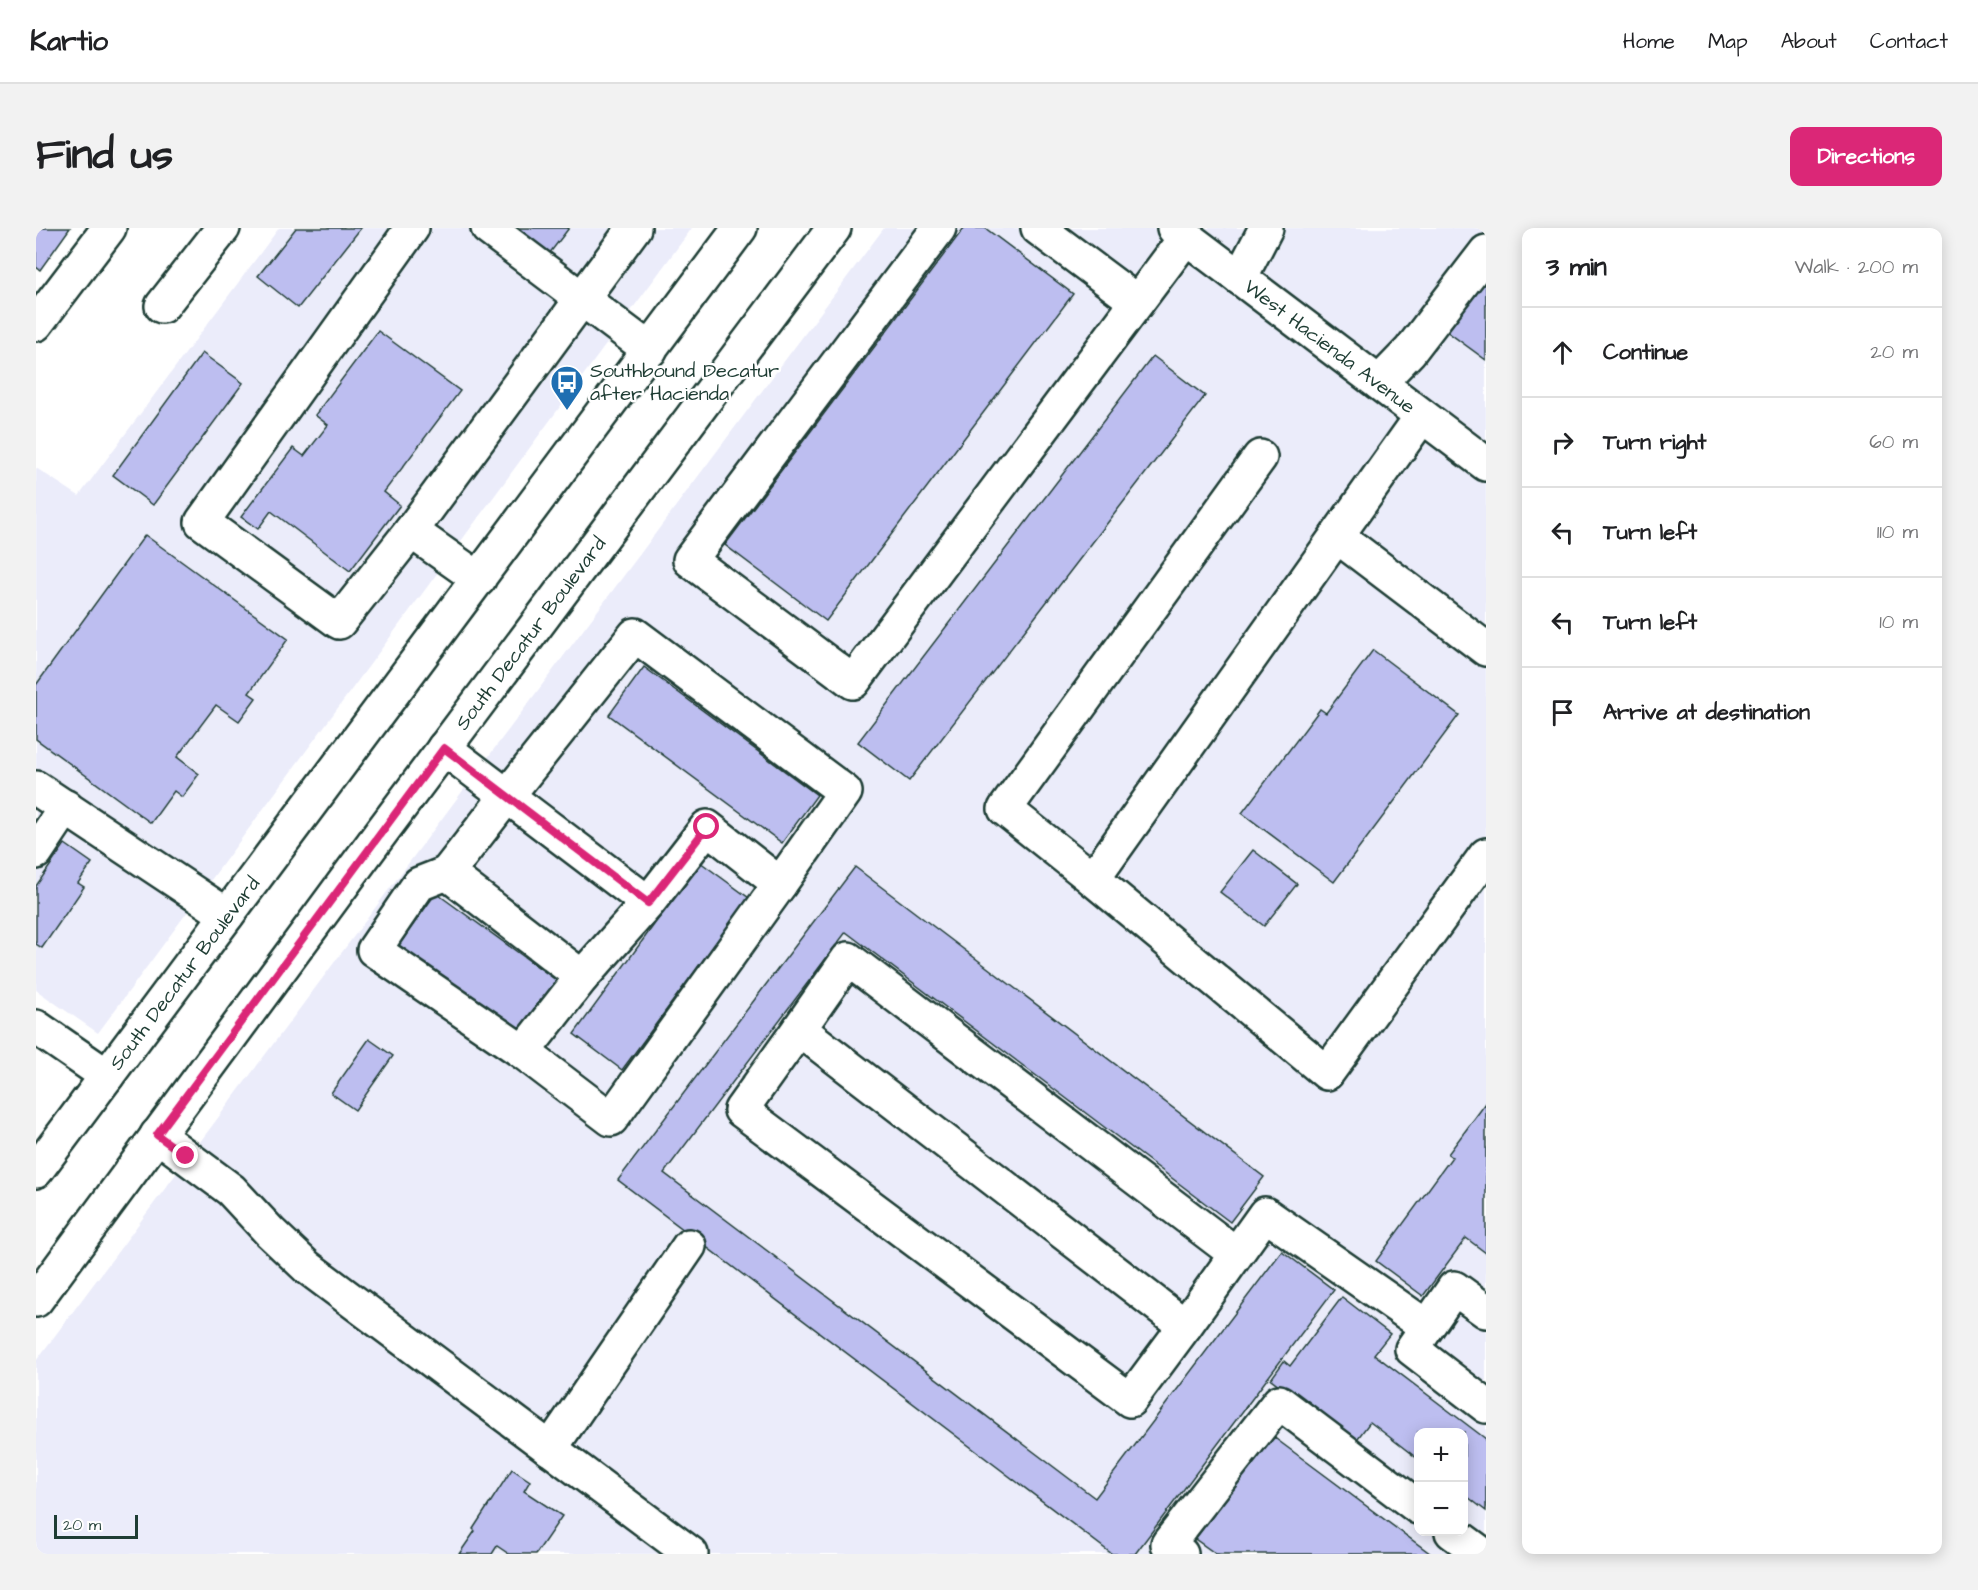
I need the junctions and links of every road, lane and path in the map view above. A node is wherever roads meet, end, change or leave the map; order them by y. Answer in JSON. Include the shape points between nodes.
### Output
{"nodes":[{"id":1,"x":109,"y":228,"type":"edge"},
{"id":2,"x":223,"y":228,"type":"edge"},
{"id":3,"x":412,"y":228,"type":"edge"},
{"id":4,"x":488,"y":228,"type":"edge"},
{"id":5,"x":634,"y":228,"type":"edge"},
{"id":6,"x":834,"y":228,"type":"edge"},
{"id":7,"x":939,"y":228,"type":"edge"},
{"id":8,"x":1038,"y":228,"type":"edge"},
{"id":9,"x":1266,"y":228,"type":"edge"},
{"id":10,"x":730,"y":232,"type":"edge"},
{"id":11,"x":1180,"y":232,"type":"edge"},
{"id":12,"x":1486,"y":252,"type":"edge"},
{"id":13,"x":1240,"y":278,"type":"junction"},
{"id":14,"x":582,"y":298,"type":"junction"},
{"id":15,"x":1137,"y":302,"type":"junction"},
{"id":16,"x":162,"y":306,"type":"dead end"},
{"id":17,"x":36,"y":324,"type":"edge"},
{"id":18,"x":650,"y":350,"type":"junction"},
{"id":19,"x":1379,"y":383,"type":"junction"},
{"id":20,"x":1422,"y":416,"type":"junction"},
{"id":21,"x":1260,"y":457,"type":"dead end"},
{"id":22,"x":1486,"y":464,"type":"edge"},
{"id":23,"x":411,"y":531,"type":"junction"},
{"id":24,"x":1337,"y":536,"type":"junction"},
{"id":25,"x":479,"y":579,"type":"junction"},
{"id":26,"x":1486,"y":649,"type":"edge"},
{"id":27,"x":444,"y":748,"type":"junction"},
{"id":28,"x":36,"y":788,"type":"edge"},
{"id":29,"x":507,"y":796,"type":"junction"},
{"id":30,"x":66,"y":807,"type":"junction"},
{"id":31,"x":36,"y":852,"type":"edge"},
{"id":32,"x":1486,"y":855,"type":"edge"},
{"id":33,"x":447,"y":873,"type":"junction"},
{"id":34,"x":1093,"y":879,"type":"junction"},
{"id":35,"x":780,"y":884,"type":"junction"},
{"id":36,"x":648,"y":903,"type":"junction"},
{"id":37,"x":227,"y":915,"type":"junction"},
{"id":38,"x":582,"y":977,"type":"junction"},
{"id":39,"x":36,"y":1027,"type":"edge"},
{"id":40,"x":799,"y":1029,"type":"junction"},
{"id":41,"x":522,"y":1052,"type":"junction"},
{"id":42,"x":107,"y":1076,"type":"junction"},
{"id":43,"x":157,"y":1135,"type":"junction"},
{"id":44,"x":36,"y":1171,"type":"edge"},
{"id":45,"x":689,"y":1246,"type":"dead end"},
{"id":46,"x":1236,"y":1254,"type":"junction"},
{"id":47,"x":36,"y":1300,"type":"edge"},
{"id":48,"x":1486,"y":1311,"type":"edge"},
{"id":49,"x":1185,"y":1326,"type":"junction"},
{"id":50,"x":1427,"y":1327,"type":"junction"},
{"id":51,"x":1486,"y":1406,"type":"edge"},
{"id":52,"x":550,"y":1449,"type":"junction"},
{"id":53,"x":1414,"y":1503,"type":"edge"},
{"id":54,"x":1457,"y":1536,"type":"edge"},
{"id":55,"x":690,"y":1554,"type":"edge"},
{"id":56,"x":1181,"y":1554,"type":"edge"},
{"id":57,"x":1482,"y":1554,"type":"edge"}],
"edges":[{"from":1,"to":17,"type":"main road"},
{"from":2,"to":16,"type":"main road"},
{"from":3,"to":23,"type":"main road","via":[[202,522],[339,622]]},
{"from":4,"to":14,"type":"main road"},
{"from":5,"to":14,"type":"main road"},
{"from":6,"to":27,"type":"main road","name":"South Decatur Boulevard"},
{"from":7,"to":15,"type":"main road","via":[[690,560],[853,682]]},
{"from":8,"to":15,"type":"main road"},
{"from":9,"to":13,"type":"main road"},
{"from":10,"to":18,"type":"main road","name":"South Decatur Boulevard"},
{"from":11,"to":13,"type":"main road","name":"West Hacienda Avenue"},
{"from":11,"to":15,"type":"main road"},
{"from":12,"to":19,"type":"main road","via":[[1410,351]]},
{"from":13,"to":19,"type":"main road","name":"West Hacienda Avenue"},
{"from":14,"to":18,"type":"main road"},
{"from":14,"to":23,"type":"main road"},
{"from":18,"to":25,"type":"main road","name":"South Decatur Boulevard"},
{"from":19,"to":20,"type":"main road","name":"West Hacienda Avenue"},
{"from":20,"to":22,"type":"main road","name":"West Hacienda Avenue"},
{"from":20,"to":24,"type":"main road"},
{"from":21,"to":34,"type":"main road","via":[[1005,808]]},
{"from":23,"to":25,"type":"main road"},
{"from":24,"to":26,"type":"main road"},
{"from":24,"to":34,"type":"main road"},
{"from":25,"to":37,"type":"main road","name":"South Decatur Boulevard"},
{"from":27,"to":29,"type":"main road"},
{"from":27,"to":43,"type":"main road","name":"South Decatur Boulevard"},
{"from":28,"to":30,"type":"main road"},
{"from":29,"to":33,"type":"main road"},
{"from":29,"to":35,"type":"main road","via":[[635,635],[845,792]]},
{"from":29,"to":36,"type":"main road"},
{"from":30,"to":31,"type":"main road"},
{"from":30,"to":37,"type":"main road"},
{"from":32,"to":34,"type":"main road","via":[[1328,1073]]},
{"from":33,"to":38,"type":"main road"},
{"from":33,"to":41,"type":"main road","via":[[419,885],[374,950]]},
{"from":35,"to":36,"type":"main road","via":[[707,827]]},
{"from":35,"to":41,"type":"main road","via":[[611,1119]]},
{"from":36,"to":38,"type":"main road"},
{"from":37,"to":42,"type":"main road","name":"South Decatur Boulevard"},
{"from":38,"to":41,"type":"main road"},
{"from":39,"to":42,"type":"main road"},
{"from":40,"to":46,"type":"main road","via":[[848,959]]},
{"from":40,"to":49,"type":"main road"},
{"from":40,"to":49,"type":"main road","via":[[741,1110],[1130,1400]]},
{"from":42,"to":44,"type":"main road","name":"South Decatur Boulevard"},
{"from":43,"to":47,"type":"main road","name":"South Decatur Boulevard"},
{"from":43,"to":52,"type":"main road","via":[[231,1190],[307,1267]]},
{"from":45,"to":52,"type":"main road"},
{"from":46,"to":49,"type":"main road"},
{"from":46,"to":50,"type":"main road","via":[[1264,1214]]},
{"from":48,"to":50,"type":"main road","via":[[1455,1288]]},
{"from":50,"to":51,"type":"main road","via":[[1412,1349]]},
{"from":52,"to":55,"type":"main road"},
{"from":53,"to":56,"type":"main road","via":[[1279,1402],[1168,1544]]},
{"from":54,"to":57,"type":"main road"}]}
